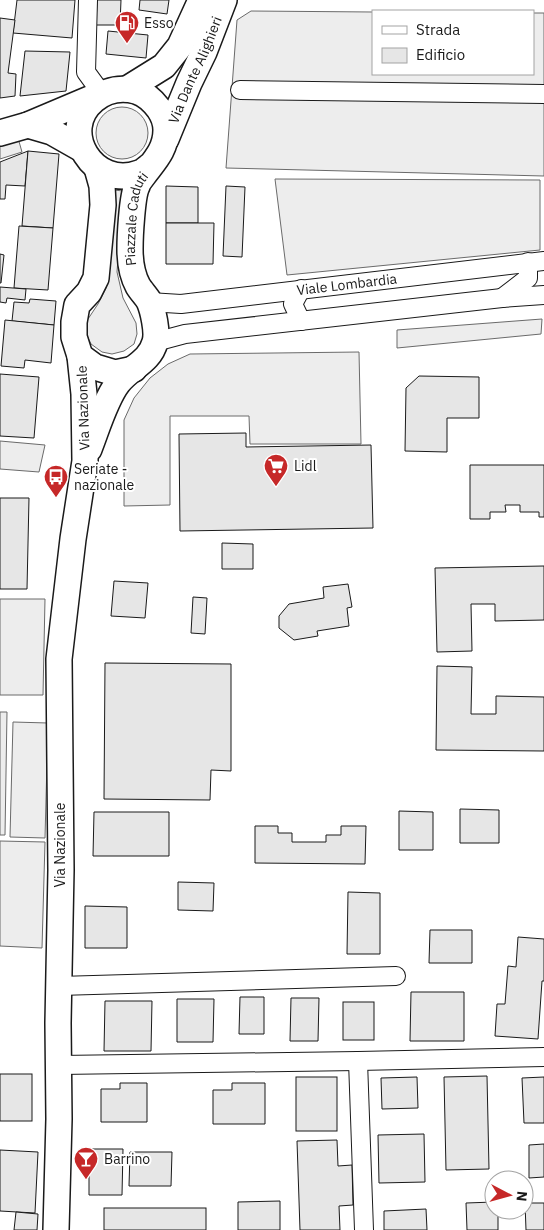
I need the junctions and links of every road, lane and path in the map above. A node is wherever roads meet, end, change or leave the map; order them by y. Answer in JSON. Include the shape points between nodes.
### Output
{"nodes":[{"id":1,"x":88,"y":0,"type":"edge"},
{"id":2,"x":201,"y":0,"type":"edge"},
{"id":3,"x":224,"y":0,"type":"edge"},
{"id":4,"x":127,"y":89,"type":"junction"},
{"id":5,"x":240,"y":90,"type":"dead end"},
{"id":6,"x":102,"y":94,"type":"junction"},
{"id":7,"x":544,"y":94,"type":"edge"},
{"id":8,"x":28,"y":125,"type":"junction"},
{"id":9,"x":0,"y":133,"type":"edge"},
{"id":10,"x":166,"y":139,"type":"junction"},
{"id":11,"x":82,"y":149,"type":"junction"},
{"id":12,"x":152,"y":165,"type":"junction"},
{"id":13,"x":98,"y":168,"type":"junction"},
{"id":14,"x":536,"y":261,"type":"edge"},
{"id":15,"x":301,"y":289,"type":"junction"},
{"id":16,"x":544,"y":295,"type":"edge"},
{"id":17,"x":502,"y":298,"type":"junction"},
{"id":18,"x":149,"y":302,"type":"junction"},
{"id":19,"x":301,"y":321,"type":"junction"},
{"id":20,"x":156,"y":342,"type":"junction"},
{"id":21,"x":80,"y":356,"type":"junction"},
{"id":22,"x":134,"y":369,"type":"junction"},
{"id":23,"x":85,"y":461,"type":"junction"},
{"id":24,"x":396,"y":976,"type":"dead end"},
{"id":25,"x":59,"y":986,"type":"junction"},
{"id":26,"x":544,"y":1057,"type":"edge"},
{"id":27,"x":358,"y":1061,"type":"junction"},
{"id":28,"x":59,"y":1065,"type":"junction"},
{"id":29,"x":56,"y":1230,"type":"edge"},
{"id":30,"x":364,"y":1230,"type":"edge"}],
"edges":[{"from":1,"to":6,"type":"street","via":[[86,72]]},
{"from":2,"to":4,"type":"main road","name":"Via Dante Alighieri","via":[[180,46],[164,66]]},
{"from":3,"to":10,"type":"main road","name":"Via Dante Alighieri"},
{"from":4,"to":6,"type":"main road"},
{"from":4,"to":10,"type":"main road","via":[[140,92],[161,111]]},
{"from":5,"to":7,"type":"street"},
{"from":6,"to":8,"type":"main road"},
{"from":6,"to":11,"type":"main road","via":[[84,112],[79,136]]},
{"from":8,"to":9,"type":"main road"},
{"from":8,"to":11,"type":"main road","via":[[52,132]]},
{"from":10,"to":12,"type":"main road","name":"Piazzale Caduti"},
{"from":11,"to":13,"type":"main road"},
{"from":12,"to":13,"type":"main road","name":"Piazzale Caduti","via":[[139,173],[125,176]]},
{"from":12,"to":18,"type":"main road","name":"Piazzale Caduti","via":[[137,185],[130,246],[130,263],[138,286]]},
{"from":13,"to":21,"type":"main road","via":[[103,206],[96,278],[77,305],[74,322],[74,338]]},
{"from":14,"to":15,"type":"street","name":"Viale Lombardia"},
{"from":14,"to":17,"type":"street","via":[[528,278]]},
{"from":15,"to":18,"type":"street","name":"Viale Lombardia","via":[[180,304]]},
{"from":15,"to":19,"type":"street","via":[[293,304]]},
{"from":16,"to":17,"type":"street"},
{"from":17,"to":19,"type":"street"},
{"from":18,"to":20,"type":"main road","name":"Piazzale Caduti"},
{"from":19,"to":20,"type":"street","via":[[185,334]]},
{"from":20,"to":22,"type":"main road"},
{"from":21,"to":22,"type":"main road","via":[[95,368],[115,373]]},
{"from":21,"to":23,"type":"main road","name":"Via Nazionale"},
{"from":22,"to":23,"type":"main road","name":"Via Nazionale","via":[[118,382]]},
{"from":23,"to":25,"type":"main road","name":"Via Nazionale","via":[[59,659]]},
{"from":24,"to":25,"type":"street"},
{"from":25,"to":28,"type":"main road","name":"Via Nazionale"},
{"from":26,"to":27,"type":"street"},
{"from":27,"to":28,"type":"street"},
{"from":27,"to":30,"type":"street"},
{"from":28,"to":29,"type":"main road","name":"Via Nazionale"}]}
